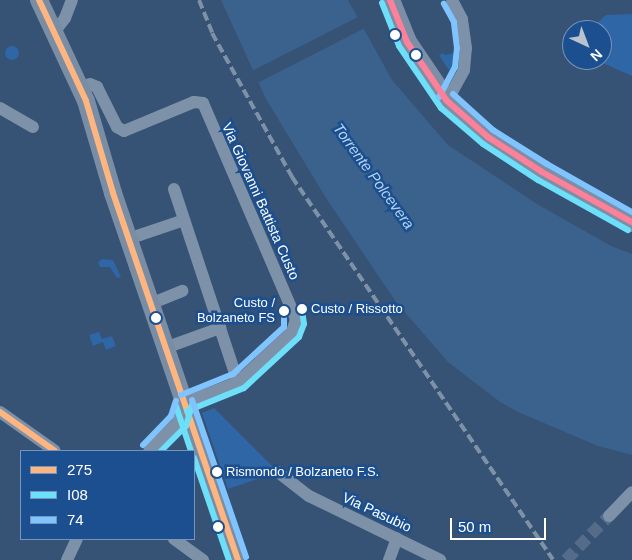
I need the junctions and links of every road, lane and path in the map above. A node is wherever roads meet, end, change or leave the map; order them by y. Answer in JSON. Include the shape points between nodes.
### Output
{"nodes":[{"id":1,"x":39,"y":0,"type":"edge"},
{"id":2,"x":72,"y":0,"type":"edge"},
{"id":3,"x":452,"y":0,"type":"edge"},
{"id":4,"x":392,"y":4,"type":"edge"},
{"id":5,"x":54,"y":31,"type":"junction"},
{"id":6,"x":81,"y":87,"type":"junction"},
{"id":7,"x":447,"y":101,"type":"junction"},
{"id":8,"x":0,"y":108,"type":"edge"},
{"id":9,"x":34,"y":127,"type":"dead end"},
{"id":10,"x":174,"y":189,"type":"dead end"},
{"id":11,"x":184,"y":220,"type":"junction"},
{"id":12,"x":632,"y":222,"type":"edge"},
{"id":13,"x":128,"y":239,"type":"junction"},
{"id":14,"x":183,"y":291,"type":"dead end"},
{"id":15,"x":150,"y":304,"type":"junction"},
{"id":16,"x":220,"y":328,"type":"junction"},
{"id":17,"x":165,"y":348,"type":"junction"},
{"id":18,"x":238,"y":382,"type":"junction"},
{"id":19,"x":184,"y":403,"type":"junction"},
{"id":20,"x":0,"y":412,"type":"edge"},
{"id":21,"x":54,"y":450,"type":"edge"},
{"id":22,"x":150,"y":450,"type":"edge"},
{"id":23,"x":278,"y":472,"type":"dead end"},
{"id":24,"x":632,"y":492,"type":"edge"},
{"id":25,"x":609,"y":516,"type":"tunnel mouth"},
{"id":26,"x":397,"y":538,"type":"junction"},
{"id":27,"x":77,"y":540,"type":"edge"},
{"id":28,"x":175,"y":540,"type":"edge"},
{"id":29,"x":67,"y":560,"type":"edge"},
{"id":30,"x":203,"y":560,"type":"edge"},
{"id":31,"x":238,"y":560,"type":"edge"},
{"id":32,"x":389,"y":560,"type":"edge"},
{"id":33,"x":440,"y":560,"type":"edge"}],
"edges":[{"from":1,"to":5,"type":"main road"},
{"from":2,"to":5,"type":"street","via":[[65,18]]},
{"from":3,"to":7,"type":"street","via":[[462,19],[466,48],[464,70]]},
{"from":4,"to":7,"type":"main road","via":[[408,42]]},
{"from":5,"to":6,"type":"main road"},
{"from":6,"to":13,"type":"main road"},
{"from":6,"to":18,"type":"street","name":"Via Giovanni Battista Custo","via":[[90,84],[97,88],[117,127],[124,131],[194,102],[203,103],[296,319],[292,332]]},
{"from":7,"to":12,"type":"main road","via":[[488,137]]},
{"from":8,"to":9,"type":"street"},
{"from":10,"to":11,"type":"street"},
{"from":11,"to":13,"type":"street"},
{"from":11,"to":16,"type":"street"},
{"from":13,"to":15,"type":"main road"},
{"from":14,"to":15,"type":"street"},
{"from":15,"to":17,"type":"main road"},
{"from":16,"to":17,"type":"street"},
{"from":16,"to":18,"type":"street"},
{"from":17,"to":19,"type":"main road"},
{"from":18,"to":19,"type":"street","name":"Via Giovanni Battista Custo"},
{"from":19,"to":22,"type":"street","via":[[179,421]]},
{"from":19,"to":31,"type":"main road"},
{"from":20,"to":21,"type":"street"},
{"from":23,"to":26,"type":"street","name":"Via Pasubio","via":[[309,496]]},
{"from":24,"to":25,"type":"street"},
{"from":26,"to":32,"type":"street"},
{"from":26,"to":33,"type":"street","name":"Via Pasubio"},
{"from":27,"to":29,"type":"street"},
{"from":28,"to":30,"type":"street"}]}
